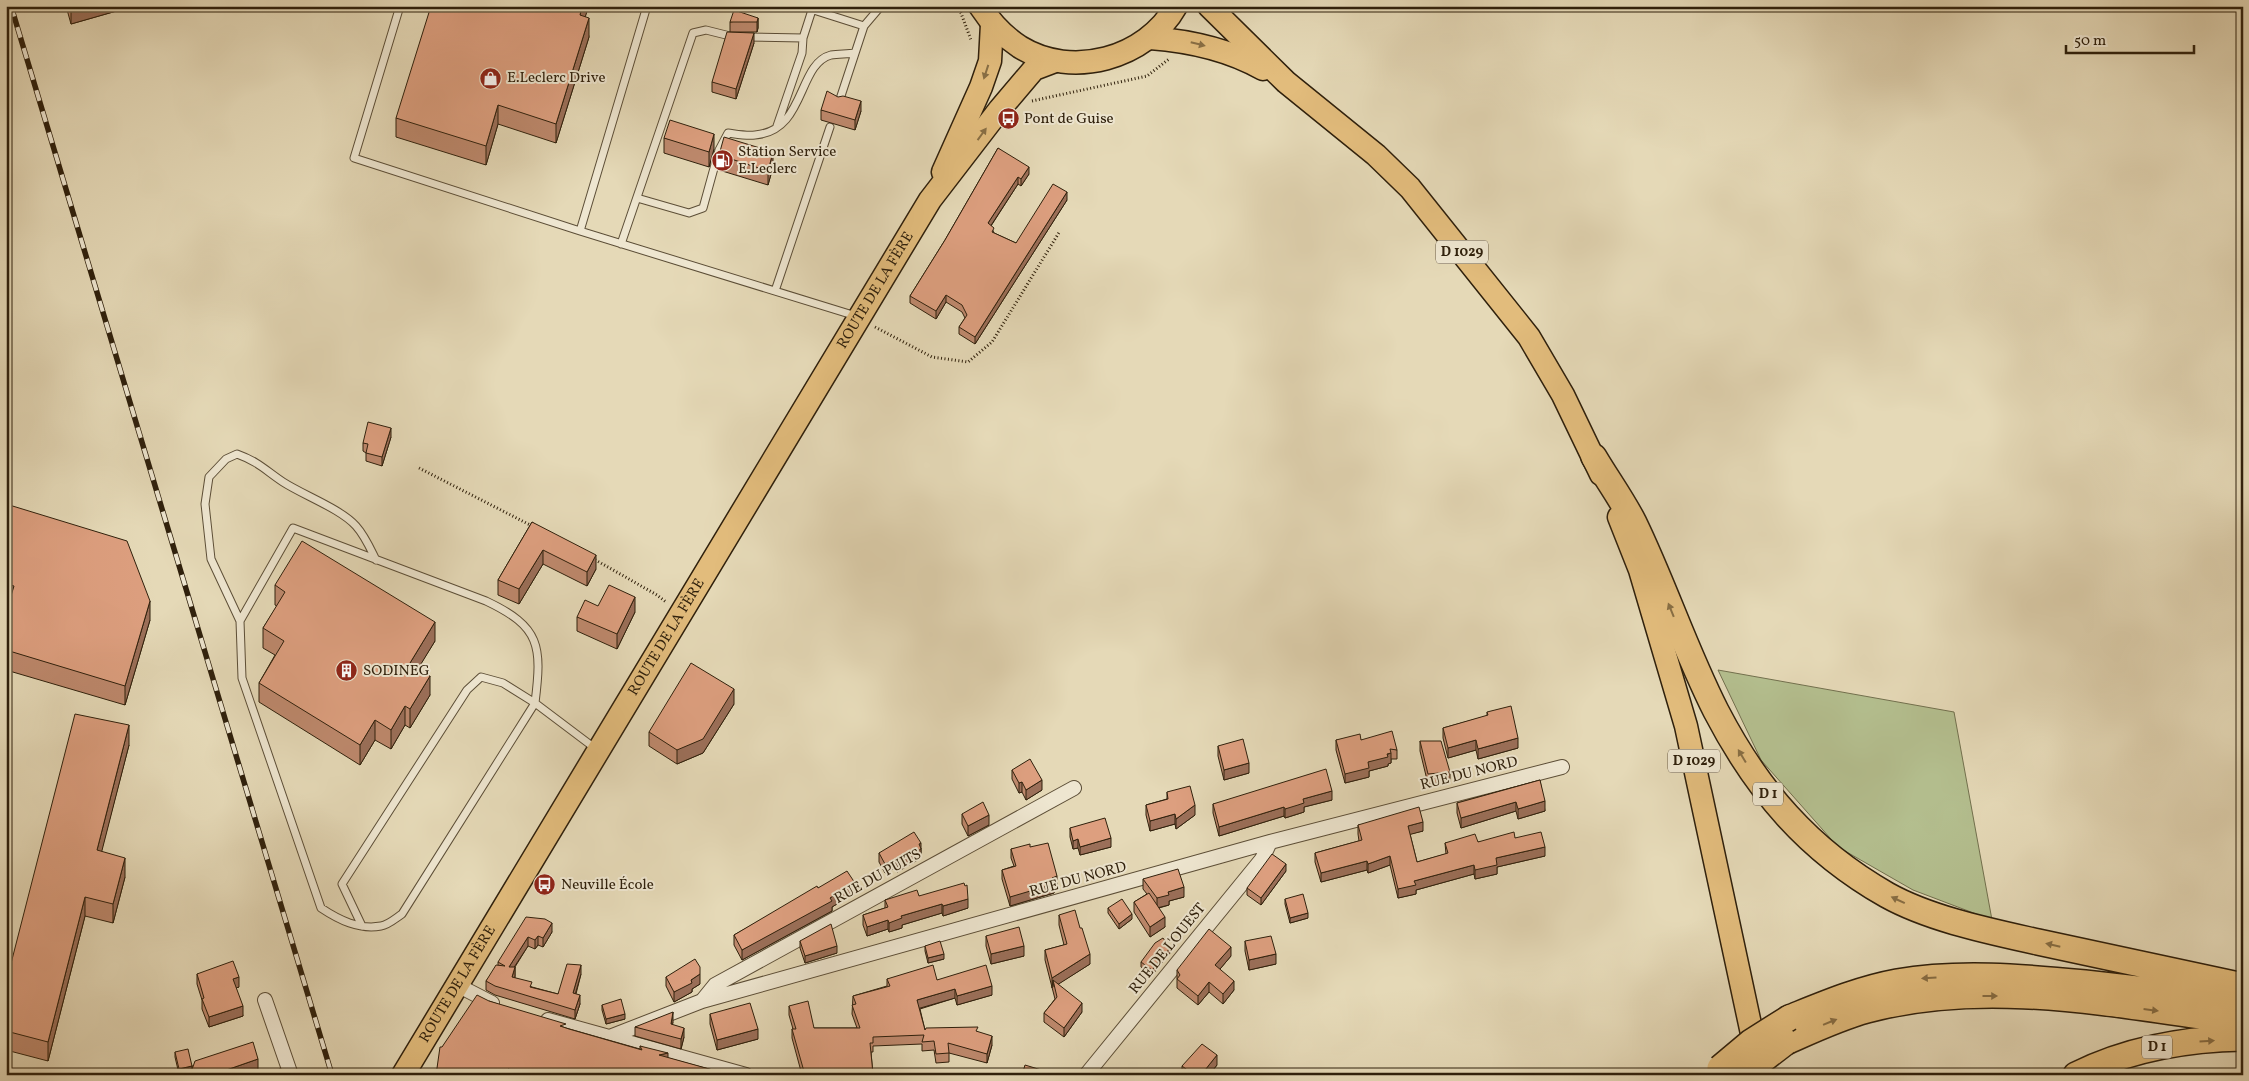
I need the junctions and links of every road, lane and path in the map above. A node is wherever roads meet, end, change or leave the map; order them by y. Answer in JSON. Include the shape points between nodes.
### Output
{"nodes":[{"id":1,"x":400,"y":6,"type":"edge"},
{"id":2,"x":647,"y":6,"type":"edge"},
{"id":3,"x":801,"y":6,"type":"edge"},
{"id":4,"x":881,"y":6,"type":"edge"},
{"id":5,"x":1176,"y":6,"type":"edge"},
{"id":6,"x":1209,"y":6,"type":"edge"},
{"id":7,"x":812,"y":10,"type":"junction"},
{"id":8,"x":986,"y":15,"type":"edge"},
{"id":9,"x":864,"y":26,"type":"junction"},
{"id":10,"x":803,"y":38,"type":"junction"},
{"id":11,"x":1150,"y":38,"type":"junction"},
{"id":12,"x":1188,"y":41,"type":"junction"},
{"id":13,"x":855,"y":54,"type":"junction"},
{"id":14,"x":1055,"y":61,"type":"junction"},
{"id":15,"x":1286,"y":82,"type":"junction"},
{"id":16,"x":838,"y":102,"type":"edge"},
{"id":17,"x":1026,"y":102,"type":"dead end"},
{"id":18,"x":830,"y":127,"type":"dead end"},
{"id":19,"x":776,"y":129,"type":"junction"},
{"id":20,"x":637,"y":198,"type":"junction"},
{"id":21,"x":930,"y":200,"type":"junction"},
{"id":22,"x":580,"y":231,"type":"junction"},
{"id":23,"x":1060,"y":232,"type":"dead end"},
{"id":24,"x":622,"y":244,"type":"junction"},
{"id":25,"x":775,"y":291,"type":"junction"},
{"id":26,"x":860,"y":317,"type":"junction"},
{"id":27,"x":1594,"y":458,"type":"junction"},
{"id":28,"x":419,"y":468,"type":"dead end"},
{"id":29,"x":541,"y":530,"type":"edge"},
{"id":30,"x":591,"y":557,"type":"edge"},
{"id":31,"x":376,"y":560,"type":"junction"},
{"id":32,"x":681,"y":614,"type":"junction"},
{"id":33,"x":240,"y":621,"type":"junction"},
{"id":34,"x":535,"y":703,"type":"junction"},
{"id":35,"x":599,"y":750,"type":"junction"},
{"id":36,"x":1562,"y":767,"type":"dead end"},
{"id":37,"x":1074,"y":788,"type":"dead end"},
{"id":38,"x":1270,"y":842,"type":"junction"},
{"id":39,"x":362,"y":926,"type":"junction"},
{"id":40,"x":457,"y":985,"type":"junction"},
{"id":41,"x":2243,"y":986,"type":"edge"},
{"id":42,"x":265,"y":1000,"type":"dead end"},
{"id":43,"x":702,"y":1001,"type":"junction"},
{"id":44,"x":2243,"y":1002,"type":"edge"},
{"id":45,"x":501,"y":1006,"type":"edge"},
{"id":46,"x":538,"y":1017,"type":"edge"},
{"id":47,"x":2243,"y":1022,"type":"edge"},
{"id":48,"x":1788,"y":1030,"type":"junction"},
{"id":49,"x":607,"y":1038,"type":"junction"},
{"id":50,"x":2243,"y":1038,"type":"edge"},
{"id":51,"x":1725,"y":1072,"type":"edge"},
{"id":52,"x":291,"y":1075,"type":"edge"},
{"id":53,"x":403,"y":1075,"type":"edge"},
{"id":54,"x":746,"y":1075,"type":"edge"},
{"id":55,"x":1086,"y":1075,"type":"edge"},
{"id":56,"x":1761,"y":1075,"type":"edge"},
{"id":57,"x":2076,"y":1075,"type":"edge"}],
"edges":[{"from":1,"to":22,"type":"lane","via":[[354,158]]},
{"from":2,"to":22,"type":"lane"},
{"from":3,"to":7,"type":"lane"},
{"from":4,"to":9,"type":"lane"},
{"from":5,"to":11,"type":"main road"},
{"from":6,"to":15,"type":"main road","number":"D 1029"},
{"from":7,"to":9,"type":"lane"},
{"from":7,"to":10,"type":"lane"},
{"from":8,"to":14,"type":"main road","via":[[1020,47]]},
{"from":8,"to":21,"type":"main road","name":"ROUTE DE LA FÈRE","one_way":true,"via":[[990,61]]},
{"from":9,"to":13,"type":"lane"},
{"from":10,"to":19,"type":"lane","via":[[802,53]]},
{"from":10,"to":20,"type":"lane","via":[[729,37],[706,30],[693,33]]},
{"from":11,"to":12,"type":"main road","number":"D 1029"},
{"from":11,"to":14,"type":"main road","via":[[1121,55],[1088,63]]},
{"from":12,"to":15,"type":"main road","number":"D 1029","one_way":true,"via":[[1244,58]]},
{"from":12,"to":17,"type":"path","via":[[1147,76]]},
{"from":13,"to":16,"type":"lane"},
{"from":13,"to":19,"type":"lane","via":[[830,56],[816,66],[795,109]]},
{"from":21,"to":14,"type":"main road","name":"ROUTE DE LA FÈRE","one_way":true,"via":[[1034,69]]},
{"from":15,"to":27,"type":"main road","number":"D 1029","via":[[1376,155],[1410,188],[1529,337],[1563,395]]},
{"from":18,"to":25,"type":"lane"},
{"from":19,"to":20,"type":"lane","via":[[756,135],[728,133],[719,150],[703,208],[689,214]]},
{"from":20,"to":24,"type":"lane"},
{"from":21,"to":26,"type":"main road","name":"ROUTE DE LA FÈRE"},
{"from":22,"to":24,"type":"lane"},
{"from":23,"to":26,"type":"path","via":[[992,342],[968,362],[932,357]]},
{"from":24,"to":25,"type":"lane"},
{"from":25,"to":26,"type":"lane"},
{"from":26,"to":32,"type":"main road","name":"ROUTE DE LA FÈRE"},
{"from":41,"to":27,"type":"highway","number":"D 1","one_way":true,"via":[[1984,930],[1919,910],[1888,896],[1834,860],[1793,823],[1748,766],[1695,668],[1634,521]]},
{"from":27,"to":56,"type":"main road","number":"D 1029","via":[[1640,570],[1686,726]]},
{"from":28,"to":29,"type":"path"},
{"from":30,"to":32,"type":"path","via":[[657,595]]},
{"from":31,"to":33,"type":"lane","via":[[293,528]]},
{"from":31,"to":33,"type":"lane","via":[[366,538],[355,525],[256,461],[237,454],[226,459],[209,477],[205,504],[211,559]]},
{"from":31,"to":34,"type":"lane","via":[[486,601],[511,613],[527,627],[536,644],[539,672]]},
{"from":32,"to":35,"type":"main road","name":"ROUTE DE LA FÈRE"},
{"from":33,"to":39,"type":"lane","via":[[242,678],[321,908],[340,921]]},
{"from":34,"to":35,"type":"lane"},
{"from":34,"to":39,"type":"lane","via":[[402,914],[383,926]]},
{"from":34,"to":39,"type":"lane","via":[[503,682],[482,676],[467,690],[342,884]]},
{"from":35,"to":40,"type":"main road","name":"ROUTE DE LA FÈRE"},
{"from":36,"to":38,"type":"street","name":"RUE DU NORD"},
{"from":37,"to":43,"type":"street","name":"RUE DU PUITS","via":[[715,985]]},
{"from":38,"to":43,"type":"street","name":"RUE DU NORD"},
{"from":38,"to":55,"type":"street","name":"RUE DE L'OUEST","via":[[1262,859]]},
{"from":40,"to":45,"type":"street"},
{"from":40,"to":53,"type":"main road","name":"ROUTE DE LA FÈRE"},
{"from":42,"to":52,"type":"street"},
{"from":43,"to":49,"type":"street","name":"RUE DU NORD"},
{"from":44,"to":48,"type":"highway","number":"D 1","one_way":true,"via":[[2024,977],[1921,978],[1842,997]]},
{"from":46,"to":49,"type":"street"},
{"from":48,"to":47,"type":"highway","number":"D 1","one_way":true,"via":[[1868,1010],[1965,996],[2053,998]]},
{"from":48,"to":51,"type":"highway","number":"D 1","bridge":true},
{"from":49,"to":54,"type":"street"},
{"from":57,"to":50,"type":"highway","number":"D 1","one_way":true,"via":[[2108,1060],[2139,1051],[2190,1042]]}]}
